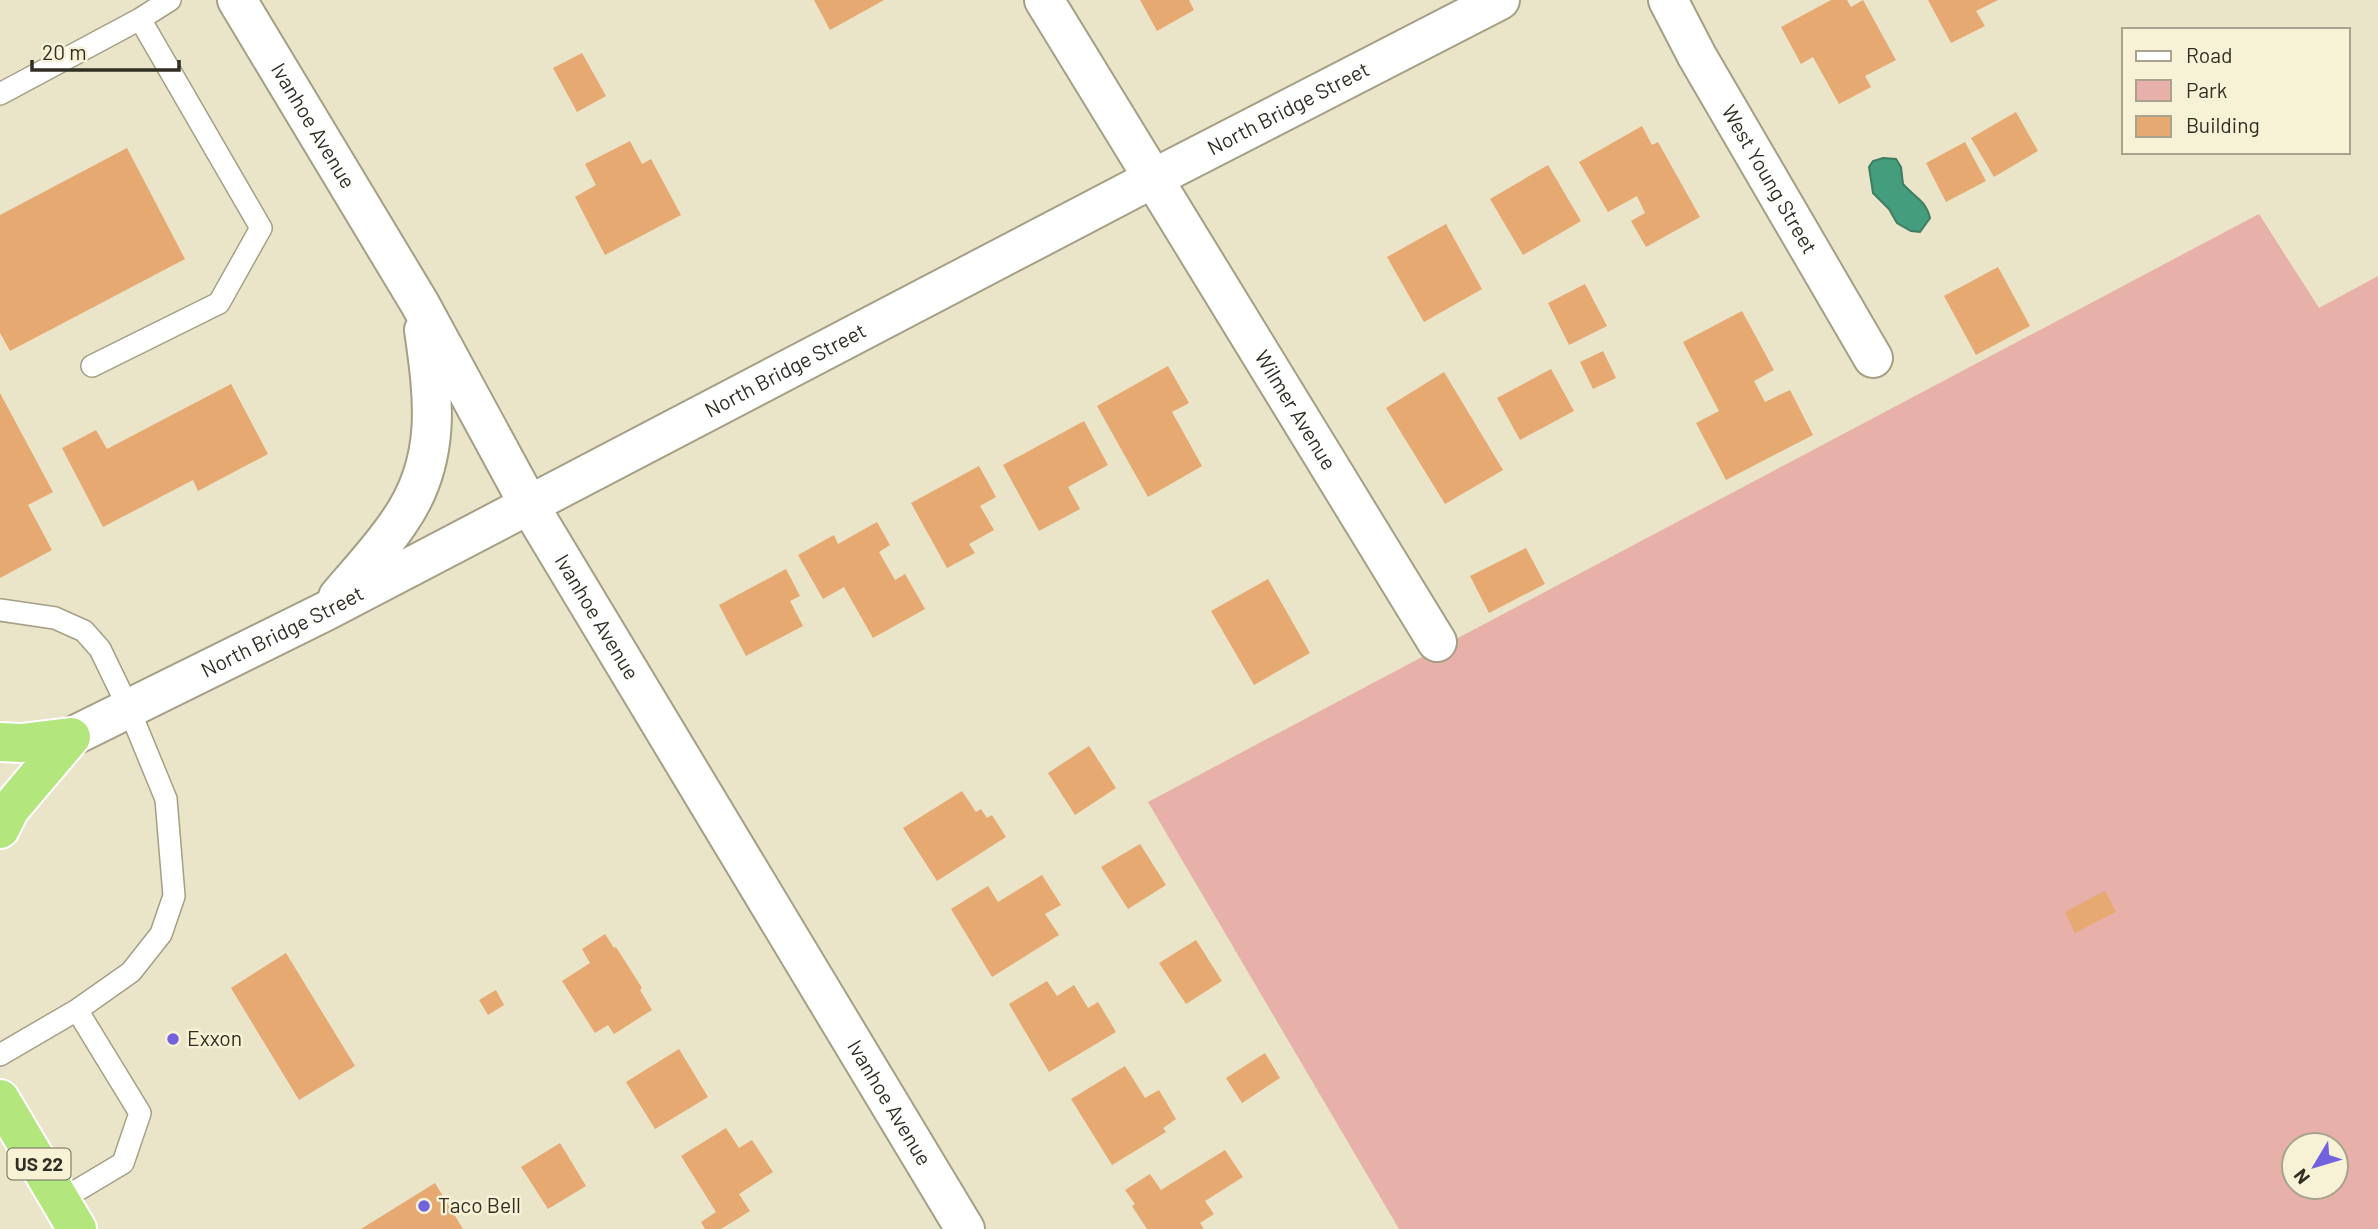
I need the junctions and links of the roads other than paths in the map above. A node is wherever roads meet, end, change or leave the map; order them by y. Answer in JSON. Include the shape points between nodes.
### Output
{"nodes":[{"id":1,"x":170,"y":0,"type":"edge"},
{"id":2,"x":237,"y":0,"type":"edge"},
{"id":3,"x":1044,"y":0,"type":"edge"},
{"id":4,"x":1500,"y":0,"type":"edge"},
{"id":5,"x":1668,"y":0,"type":"edge"},
{"id":6,"x":140,"y":19,"type":"junction"},
{"id":7,"x":0,"y":94,"type":"edge"},
{"id":8,"x":1154,"y":178,"type":"junction"},
{"id":9,"x":420,"y":304,"type":"junction"},
{"id":10,"x":1873,"y":358,"type":"dead end"},
{"id":11,"x":92,"y":366,"type":"dead end"},
{"id":12,"x":529,"y":505,"type":"junction"},
{"id":13,"x":0,"y":610,"type":"edge"},
{"id":14,"x":326,"y":611,"type":"junction"},
{"id":15,"x":1437,"y":642,"type":"dead end"},
{"id":16,"x":129,"y":709,"type":"junction"},
{"id":17,"x":71,"y":737,"type":"junction"},
{"id":18,"x":0,"y":742,"type":"edge"},
{"id":19,"x":0,"y":829,"type":"edge"},
{"id":20,"x":77,"y":1010,"type":"junction"},
{"id":21,"x":0,"y":1055,"type":"edge"},
{"id":22,"x":0,"y":1099,"type":"edge"},
{"id":23,"x":69,"y":1215,"type":"edge"},
{"id":24,"x":965,"y":1229,"type":"edge"}],
"edges":[{"from":1,"to":6,"type":"lane"},
{"from":2,"to":9,"type":"street","name":"Ivanhoe Avenue"},
{"from":3,"to":8,"type":"street","name":"Wilmer Avenue"},
{"from":4,"to":8,"type":"street","name":"North Bridge Street"},
{"from":5,"to":10,"type":"street","name":"West Young Street"},
{"from":6,"to":7,"type":"lane"},
{"from":6,"to":11,"type":"lane","via":[[261,228],[219,303]]},
{"from":8,"to":12,"type":"street","name":"North Bridge Street"},
{"from":8,"to":15,"type":"street","name":"Wilmer Avenue"},
{"from":9,"to":12,"type":"street","name":"Ivanhoe Avenue"},
{"from":9,"to":14,"type":"street","via":[[432,379],[433,426],[424,475],[400,521]]},
{"from":12,"to":14,"type":"street","name":"North Bridge Street"},
{"from":12,"to":24,"type":"street","name":"Ivanhoe Avenue"},
{"from":13,"to":16,"type":"lane","via":[[55,618],[84,631],[100,649]]},
{"from":14,"to":16,"type":"street","name":"North Bridge Street"},
{"from":16,"to":17,"type":"street","name":"North Bridge Street"},
{"from":16,"to":20,"type":"lane","via":[[166,799],[174,896],[161,934],[131,972]]},
{"from":17,"to":18,"type":"highway"},
{"from":17,"to":19,"type":"highway","via":[[10,809]]},
{"from":20,"to":21,"type":"lane"},
{"from":20,"to":23,"type":"lane","via":[[140,1113],[123,1163]]},
{"from":22,"to":23,"type":"highway","number":"US 22"}]}
